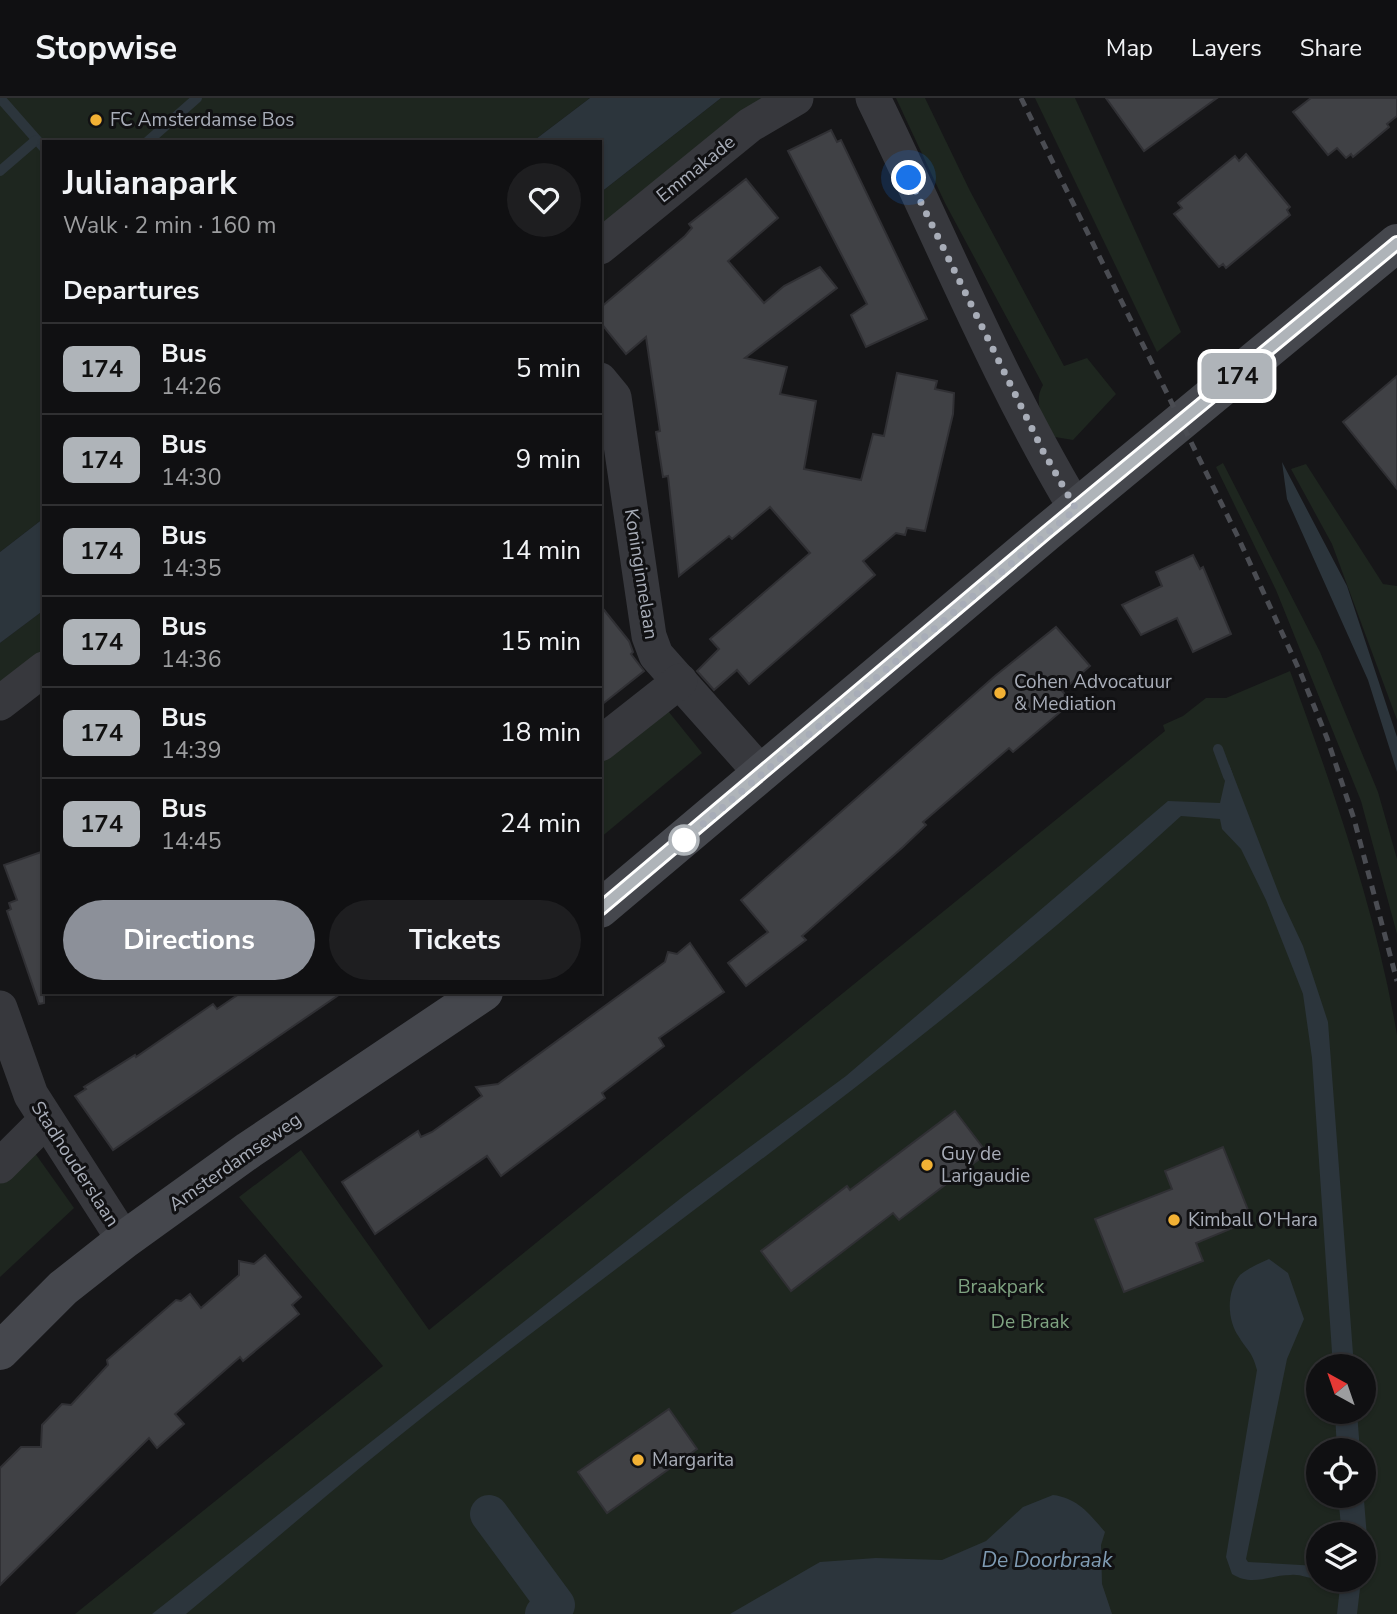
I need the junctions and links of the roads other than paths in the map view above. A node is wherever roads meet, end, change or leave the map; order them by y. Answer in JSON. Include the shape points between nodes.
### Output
{"nodes":[{"id":1,"x":796,"y":98,"type":"edge"},
{"id":2,"x":873,"y":98,"type":"edge"},
{"id":3,"x":1397,"y":243,"type":"edge"},
{"id":4,"x":602,"y":245,"type":"edge"},
{"id":5,"x":602,"y":382,"type":"edge"},
{"id":6,"x":1076,"y":509,"type":"junction"},
{"id":7,"x":42,"y":671,"type":"edge"},
{"id":8,"x":680,"y":681,"type":"junction"},
{"id":9,"x":0,"y":703,"type":"edge"},
{"id":10,"x":602,"y":742,"type":"edge"},
{"id":11,"x":762,"y":774,"type":"junction"},
{"id":12,"x":602,"y":907,"type":"edge"},
{"id":13,"x":481,"y":994,"type":"edge"},
{"id":14,"x":0,"y":1008,"type":"edge"},
{"id":15,"x":45,"y":1121,"type":"junction"},
{"id":16,"x":0,"y":1166,"type":"edge"},
{"id":17,"x":124,"y":1240,"type":"junction"},
{"id":18,"x":0,"y":1351,"type":"edge"}],
"edges":[{"from":1,"to":4,"type":"street","name":"Emmakade","via":[[750,125]]},
{"from":2,"to":6,"type":"street","via":[[931,225]]},
{"from":3,"to":6,"type":"main road"},
{"from":5,"to":8,"type":"street","name":"Koninginnelaan","via":[[614,397],[649,636],[656,655]]},
{"from":6,"to":11,"type":"main road"},
{"from":7,"to":9,"type":"street"},
{"from":8,"to":10,"type":"street"},
{"from":8,"to":11,"type":"street","name":"Koninginnelaan"},
{"from":11,"to":12,"type":"main road"},
{"from":13,"to":17,"type":"main road","name":"Amsterdamseweg"},
{"from":14,"to":15,"type":"street","name":"Stadhouderslaan","via":[[30,1096]]},
{"from":15,"to":16,"type":"street"},
{"from":15,"to":17,"type":"street","name":"Stadhouderslaan"},
{"from":17,"to":18,"type":"main road","name":"Amsterdamseweg","via":[[63,1288]]}]}
